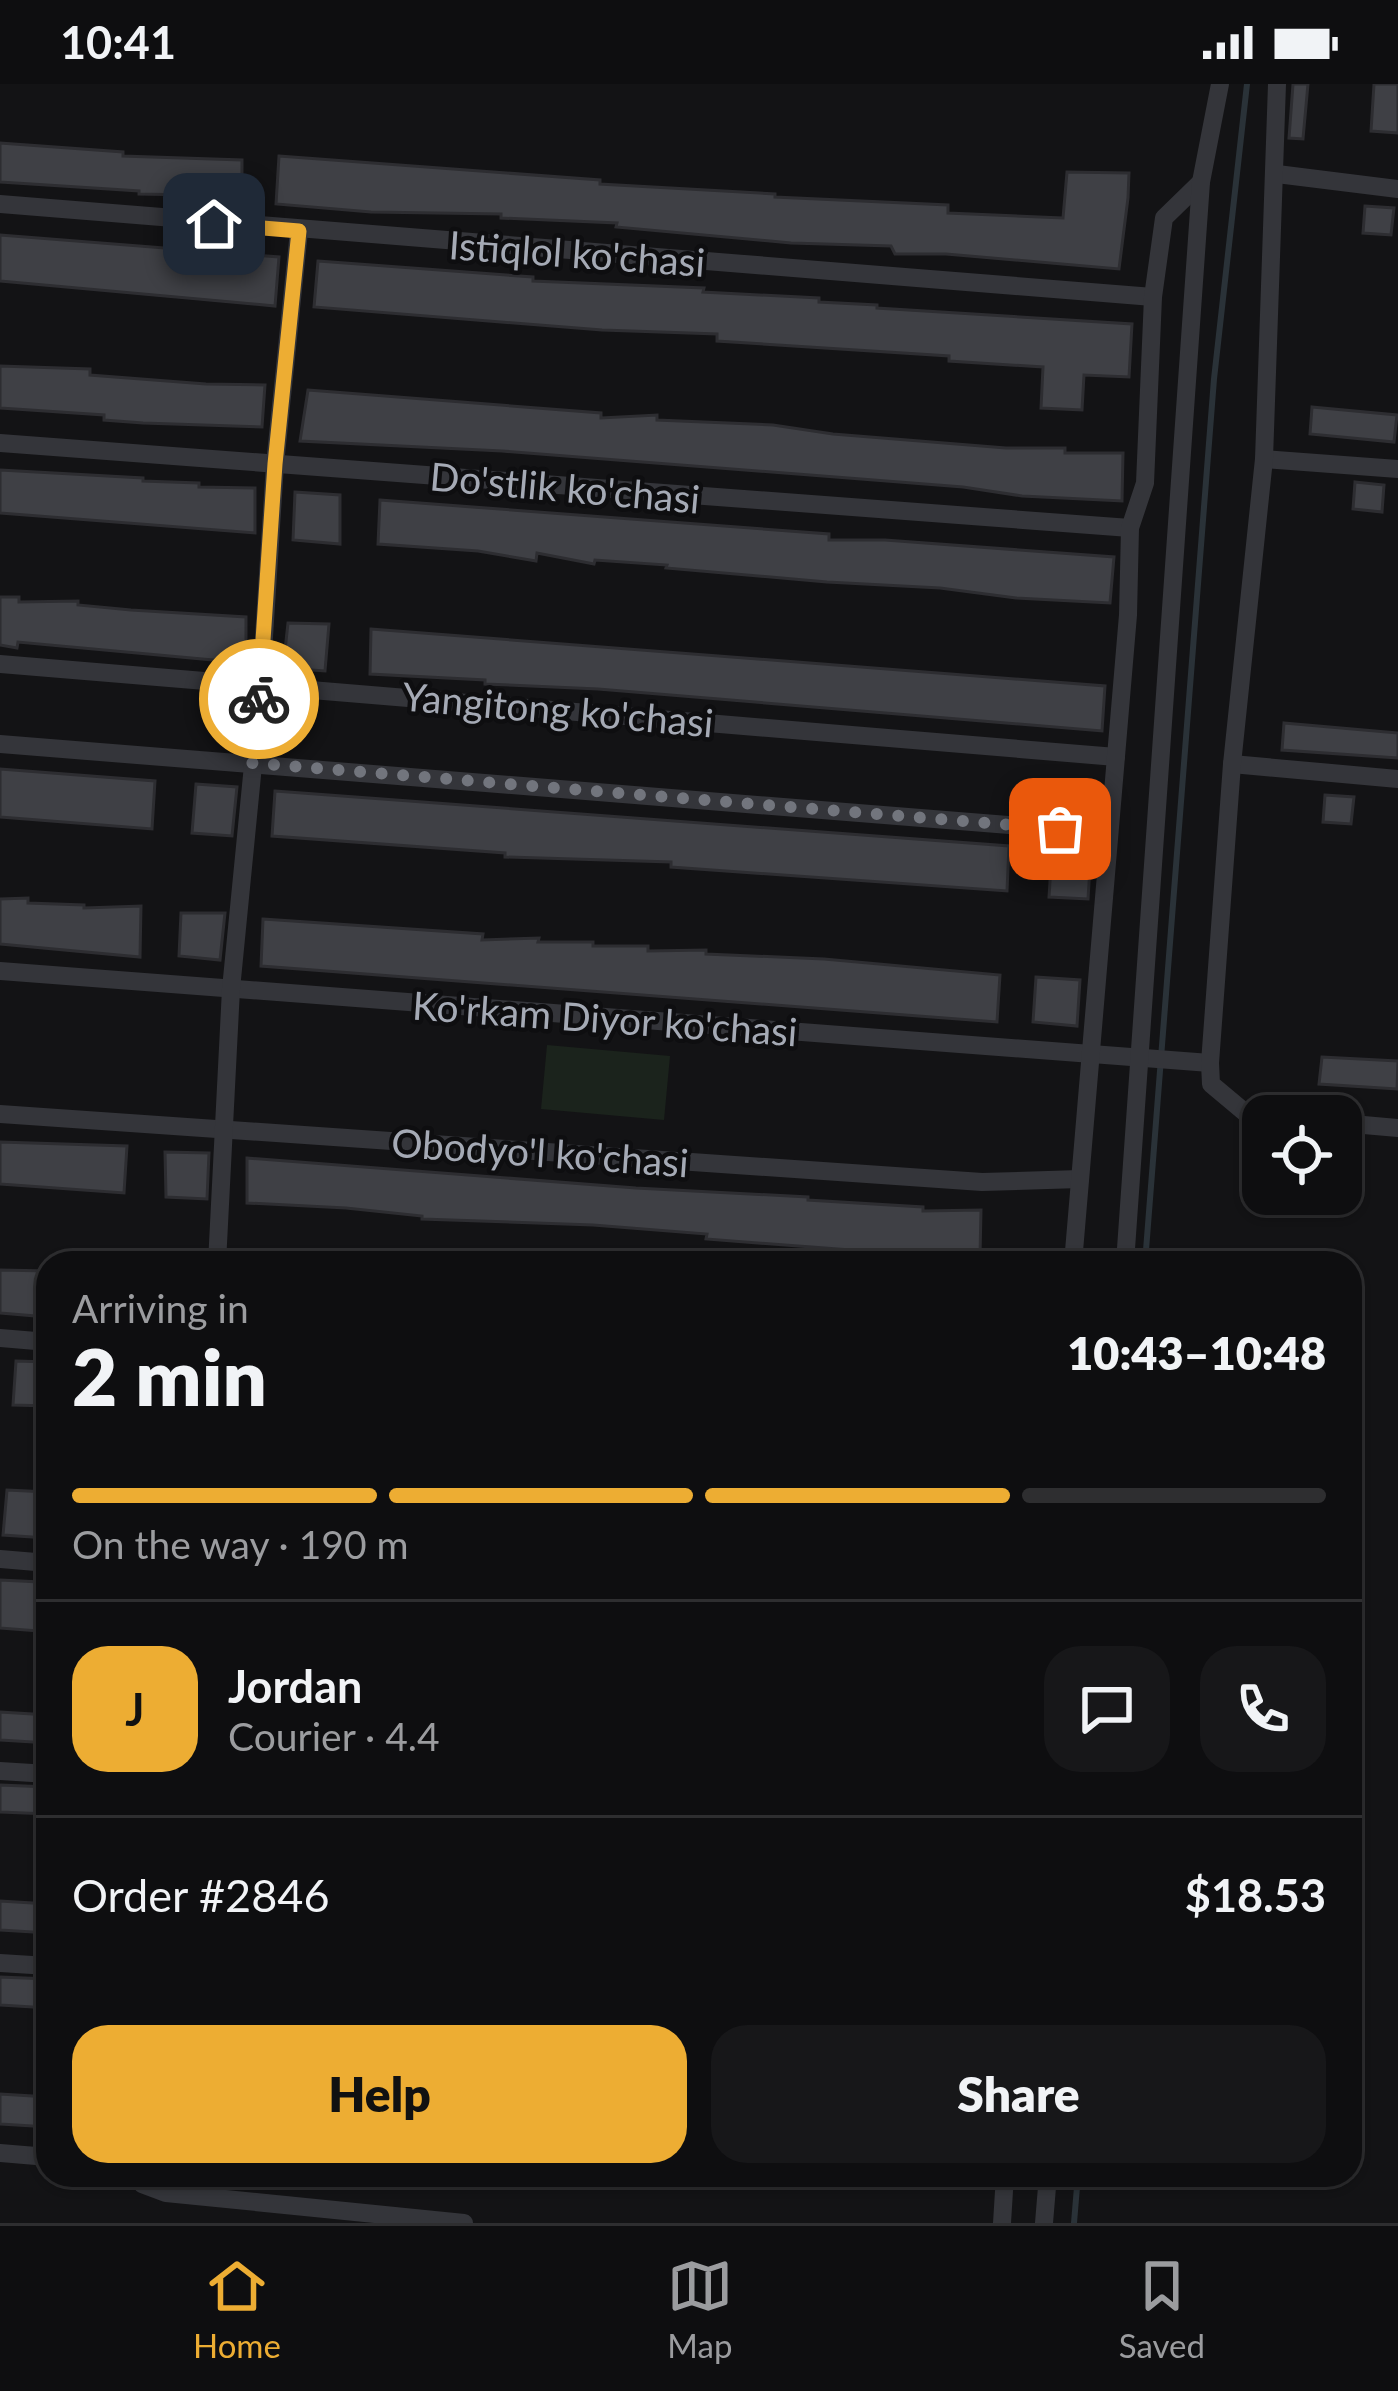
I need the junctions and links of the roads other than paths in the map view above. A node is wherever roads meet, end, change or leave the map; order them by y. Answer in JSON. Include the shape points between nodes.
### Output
{"nodes":[{"id":1,"x":1220,"y":84,"type":"edge"},
{"id":2,"x":1277,"y":84,"type":"edge"},
{"id":3,"x":1276,"y":174,"type":"junction"},
{"id":4,"x":1201,"y":182,"type":"junction"},
{"id":5,"x":1398,"y":189,"type":"edge"},
{"id":6,"x":0,"y":205,"type":"edge"},
{"id":7,"x":299,"y":231,"type":"junction"},
{"id":8,"x":1154,"y":297,"type":"junction"},
{"id":9,"x":0,"y":443,"type":"edge"},
{"id":10,"x":1264,"y":458,"type":"junction"},
{"id":11,"x":275,"y":464,"type":"junction"},
{"id":12,"x":1398,"y":469,"type":"edge"},
{"id":13,"x":1130,"y":528,"type":"junction"},
{"id":14,"x":0,"y":664,"type":"edge"},
{"id":15,"x":261,"y":684,"type":"junction"},
{"id":16,"x":0,"y":744,"type":"edge"},
{"id":17,"x":1116,"y":758,"type":"junction"},
{"id":18,"x":252,"y":763,"type":"junction"},
{"id":19,"x":1232,"y":764,"type":"junction"},
{"id":20,"x":1398,"y":779,"type":"edge"},
{"id":21,"x":1108,"y":833,"type":"junction"},
{"id":22,"x":0,"y":971,"type":"edge"},
{"id":23,"x":232,"y":989,"type":"junction"},
{"id":24,"x":1090,"y":1055,"type":"junction"},
{"id":25,"x":1142,"y":1059,"type":"junction"},
{"id":26,"x":1210,"y":1063,"type":"junction"},
{"id":27,"x":1242,"y":1110,"type":"edge"},
{"id":28,"x":0,"y":1114,"type":"edge"},
{"id":29,"x":1362,"y":1125,"type":"edge"},
{"id":30,"x":1398,"y":1128,"type":"edge"},
{"id":31,"x":226,"y":1131,"type":"junction"},
{"id":32,"x":1080,"y":1179,"type":"junction"},
{"id":33,"x":218,"y":1251,"type":"edge"},
{"id":34,"x":1074,"y":1251,"type":"edge"},
{"id":35,"x":1126,"y":1251,"type":"edge"},
{"id":36,"x":0,"y":1338,"type":"edge"},
{"id":37,"x":36,"y":1341,"type":"edge"},
{"id":38,"x":0,"y":1559,"type":"edge"},
{"id":39,"x":36,"y":1562,"type":"edge"},
{"id":40,"x":0,"y":1771,"type":"edge"},
{"id":41,"x":36,"y":1773,"type":"edge"},
{"id":42,"x":0,"y":1963,"type":"edge"},
{"id":43,"x":36,"y":1965,"type":"edge"},
{"id":44,"x":0,"y":2153,"type":"edge"},
{"id":45,"x":36,"y":2156,"type":"edge"},
{"id":46,"x":150,"y":2187,"type":"edge"},
{"id":47,"x":1004,"y":2187,"type":"edge"},
{"id":48,"x":1047,"y":2187,"type":"edge"},
{"id":49,"x":464,"y":2223,"type":"edge"},
{"id":50,"x":1002,"y":2223,"type":"edge"},
{"id":51,"x":1044,"y":2223,"type":"edge"}],
"edges":[{"from":1,"to":4,"type":"street"},
{"from":2,"to":3,"type":"street"},
{"from":3,"to":5,"type":"street"},
{"from":3,"to":10,"type":"street"},
{"from":4,"to":8,"type":"street","via":[[1164,218]]},
{"from":4,"to":25,"type":"street"},
{"from":6,"to":7,"type":"street","name":"Istiqlol ko'chasi"},
{"from":7,"to":8,"type":"street","name":"Istiqlol ko'chasi"},
{"from":7,"to":11,"type":"street"},
{"from":8,"to":13,"type":"street","via":[[1145,483]]},
{"from":9,"to":11,"type":"street","name":"Do'stlik ko'chasi"},
{"from":10,"to":12,"type":"street"},
{"from":10,"to":19,"type":"street"},
{"from":11,"to":13,"type":"street","name":"Do'stlik ko'chasi"},
{"from":11,"to":15,"type":"street"},
{"from":13,"to":17,"type":"street"},
{"from":14,"to":15,"type":"street","name":"Yangitong ko'chasi"},
{"from":15,"to":17,"type":"street","name":"Yangitong ko'chasi"},
{"from":15,"to":18,"type":"street"},
{"from":16,"to":18,"type":"street","name":"Yangitong ko'chasi"},
{"from":17,"to":21,"type":"street"},
{"from":18,"to":21,"type":"street","name":"Yangitong ko'chasi"},
{"from":18,"to":23,"type":"street"},
{"from":19,"to":20,"type":"street"},
{"from":19,"to":26,"type":"street"},
{"from":21,"to":24,"type":"street"},
{"from":22,"to":23,"type":"street","name":"Ko'rkam Diyor ko'chasi"},
{"from":23,"to":24,"type":"street","name":"Ko'rkam Diyor ko'chasi"},
{"from":23,"to":31,"type":"street"},
{"from":24,"to":25,"type":"street","name":"Ko'rkam Diyor ko'chasi"},
{"from":24,"to":32,"type":"street"},
{"from":25,"to":26,"type":"street","name":"Ko'rkam Diyor ko'chasi"},
{"from":25,"to":35,"type":"street"},
{"from":26,"to":27,"type":"street","via":[[1211,1084]]},
{"from":28,"to":31,"type":"street","name":"Obodyo'l ko'chasi"},
{"from":29,"to":30,"type":"street"},
{"from":31,"to":32,"type":"street","name":"Obodyo'l ko'chasi","via":[[982,1182]]},
{"from":31,"to":33,"type":"street"},
{"from":32,"to":34,"type":"street"},
{"from":36,"to":37,"type":"street"},
{"from":38,"to":39,"type":"street"},
{"from":40,"to":41,"type":"street"},
{"from":42,"to":43,"type":"street"},
{"from":44,"to":45,"type":"street"},
{"from":46,"to":49,"type":"street"},
{"from":47,"to":50,"type":"street"},
{"from":48,"to":51,"type":"street"}]}
